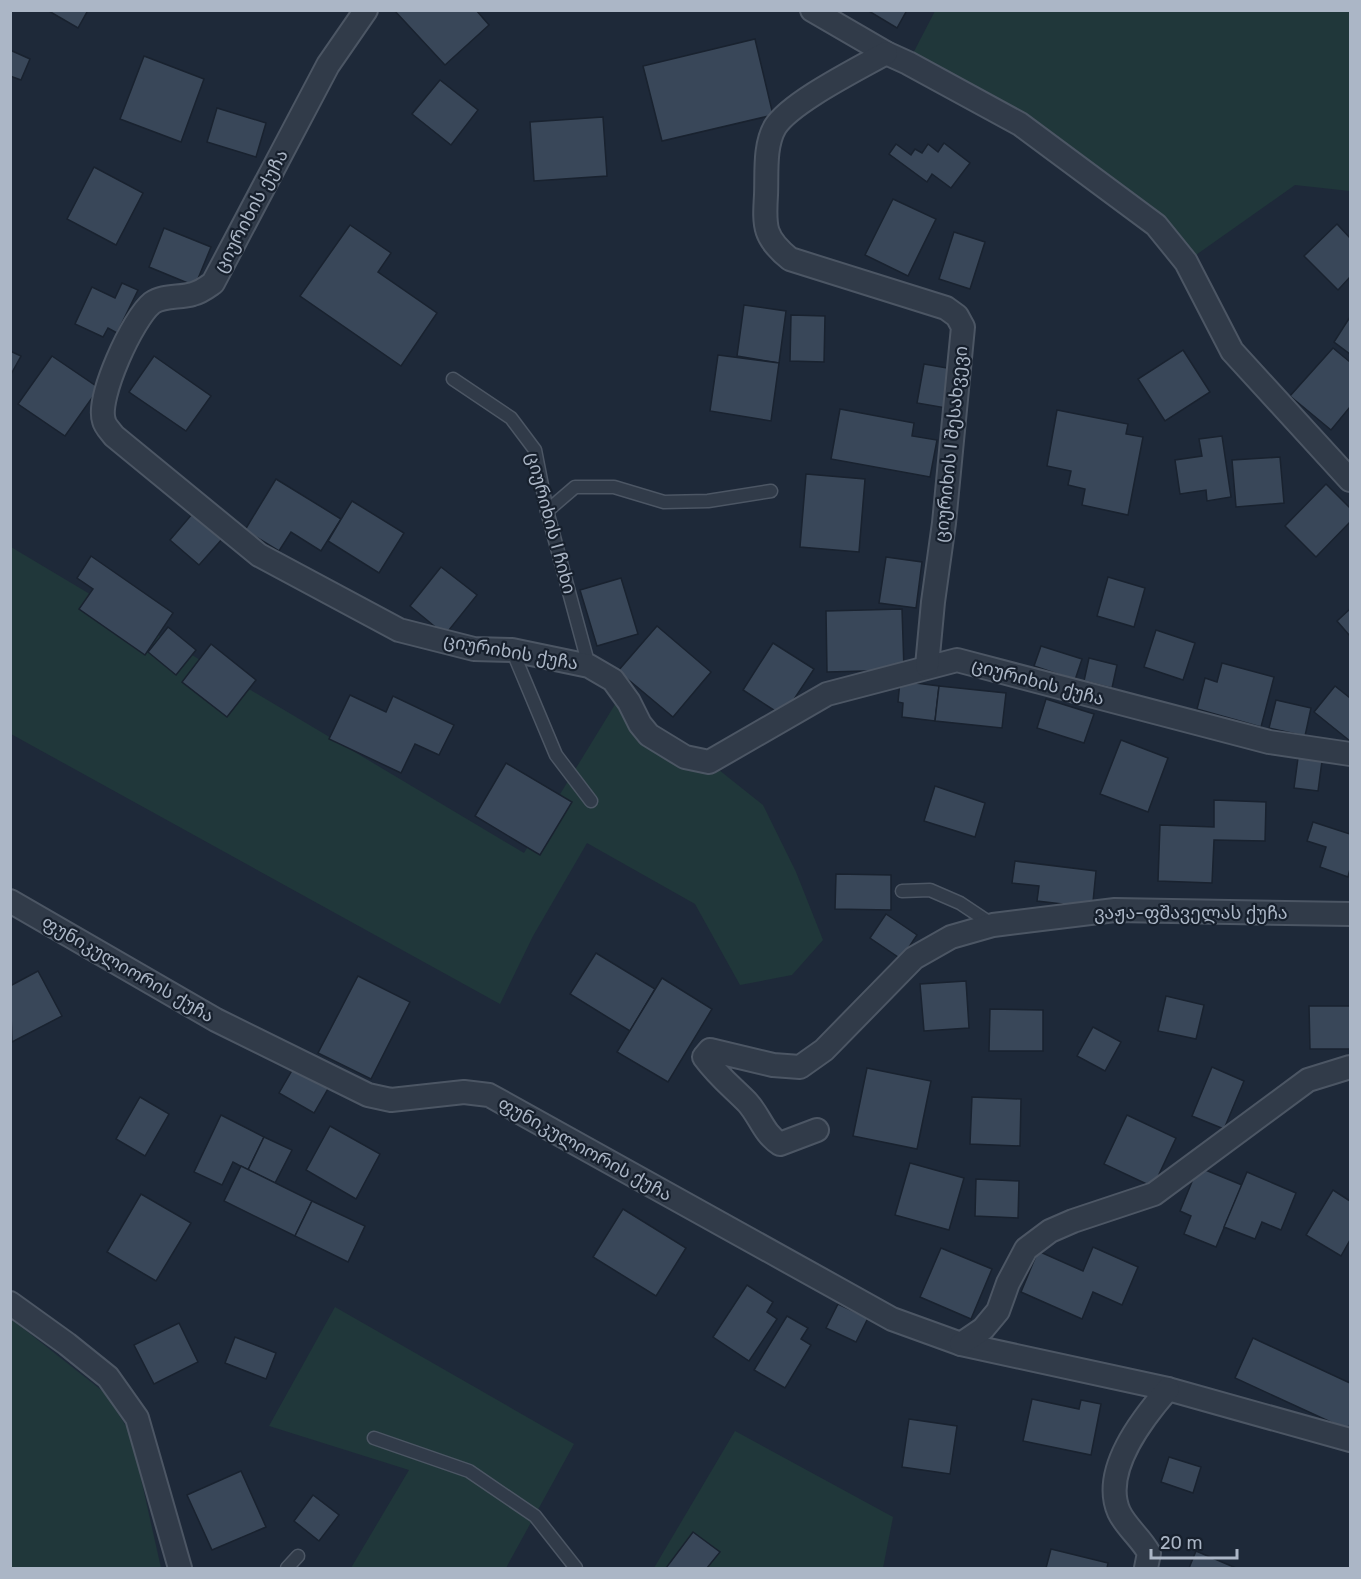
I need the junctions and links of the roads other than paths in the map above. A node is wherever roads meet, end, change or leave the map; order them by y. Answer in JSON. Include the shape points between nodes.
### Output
{"nodes":[{"id":1,"x":366,"y":10,"type":"edge"},
{"id":2,"x":812,"y":10,"type":"edge"},
{"id":3,"x":886,"y":53,"type":"junction"},
{"id":4,"x":453,"y":379,"type":"dead end"},
{"id":5,"x":1350,"y":480,"type":"edge"},
{"id":6,"x":771,"y":491,"type":"dead end"},
{"id":7,"x":547,"y":511,"type":"junction"},
{"id":8,"x":512,"y":650,"type":"junction"},
{"id":9,"x":589,"y":666,"type":"junction"},
{"id":10,"x":927,"y":666,"type":"junction"},
{"id":11,"x":1350,"y":754,"type":"edge"},
{"id":12,"x":591,"y":801,"type":"dead end"},
{"id":13,"x":902,"y":891,"type":"dead end"},
{"id":14,"x":10,"y":901,"type":"edge"},
{"id":15,"x":1350,"y":914,"type":"edge"},
{"id":16,"x":993,"y":925,"type":"junction"},
{"id":17,"x":1350,"y":1067,"type":"edge"},
{"id":18,"x":817,"y":1130,"type":"dead end"},
{"id":19,"x":10,"y":1303,"type":"edge"},
{"id":20,"x":961,"y":1344,"type":"junction"},
{"id":21,"x":1168,"y":1389,"type":"junction"},
{"id":22,"x":374,"y":1438,"type":"dead end"},
{"id":23,"x":1350,"y":1440,"type":"edge"},
{"id":24,"x":298,"y":1556,"type":"dead end"},
{"id":25,"x":180,"y":1569,"type":"edge"},
{"id":26,"x":287,"y":1569,"type":"edge"},
{"id":27,"x":576,"y":1569,"type":"edge"},
{"id":28,"x":1146,"y":1569,"type":"edge"}],
"edges":[{"from":1,"to":8,"type":"street","name":"ციურიხის ქუჩა","via":[[328,65],[213,283],[192,295],[153,302],[144,312],[122,347],[102,404],[104,422],[114,436],[259,555],[399,630],[474,649]]},
{"from":2,"to":3,"type":"street"},
{"from":3,"to":5,"type":"street","via":[[1020,124],[1156,225],[1186,262],[1232,351]]},
{"from":3,"to":10,"type":"street","name":"ციურიხის I შესახვევი","via":[[792,109],[775,128],[768,151],[764,225],[774,246],[790,259],[946,308],[963,327]]},
{"from":4,"to":7,"type":"lane","name":"ციურიხის I ჩიხი","via":[[511,418],[536,450]]},
{"from":6,"to":7,"type":"lane","via":[[708,501],[664,501],[614,487],[575,487]]},
{"from":7,"to":9,"type":"lane","name":"ციურიხის I ჩიხი"},
{"from":8,"to":9,"type":"street","name":"ციურიხის ქუჩა"},
{"from":8,"to":12,"type":"lane","via":[[556,755]]},
{"from":9,"to":10,"type":"street","name":"ციურიხის ქუჩა","via":[[613,680],[649,735],[685,757],[710,762],[827,694]]},
{"from":10,"to":11,"type":"street","name":"ციურიხის ქუჩა","via":[[957,660],[1269,742]]},
{"from":13,"to":16,"type":"lane","via":[[930,890],[960,903]]},
{"from":14,"to":20,"type":"street","name":"ფუნიკულიორის ქუჩა","via":[[216,1020],[368,1095],[391,1100],[464,1092],[489,1095],[892,1319]]},
{"from":15,"to":16,"type":"street","name":"ვაჟა-ფშაველას ქუჩა","via":[[1115,910]]},
{"from":16,"to":18,"type":"street","name":"ვაჟა-ფშაველას ქუჩა","via":[[951,937],[914,958],[824,1050],[800,1067],[773,1065],[710,1050],[704,1057],[717,1075],[749,1104],[769,1137],[780,1144]]},
{"from":17,"to":20,"type":"street","via":[[1308,1080],[1154,1194],[1050,1231],[1026,1249],[998,1311],[983,1329]]},
{"from":19,"to":25,"type":"street","via":[[108,1377],[137,1418]]},
{"from":20,"to":21,"type":"street","name":"ფუნიკულიორის ქუჩა"},
{"from":21,"to":23,"type":"street","name":"ფუნიკულიორის ქუჩა"},
{"from":21,"to":28,"type":"street","via":[[1129,1443],[1113,1482],[1120,1515],[1149,1553]]},
{"from":22,"to":27,"type":"lane","via":[[469,1471],[535,1516]]},
{"from":24,"to":26,"type":"lane"}]}
